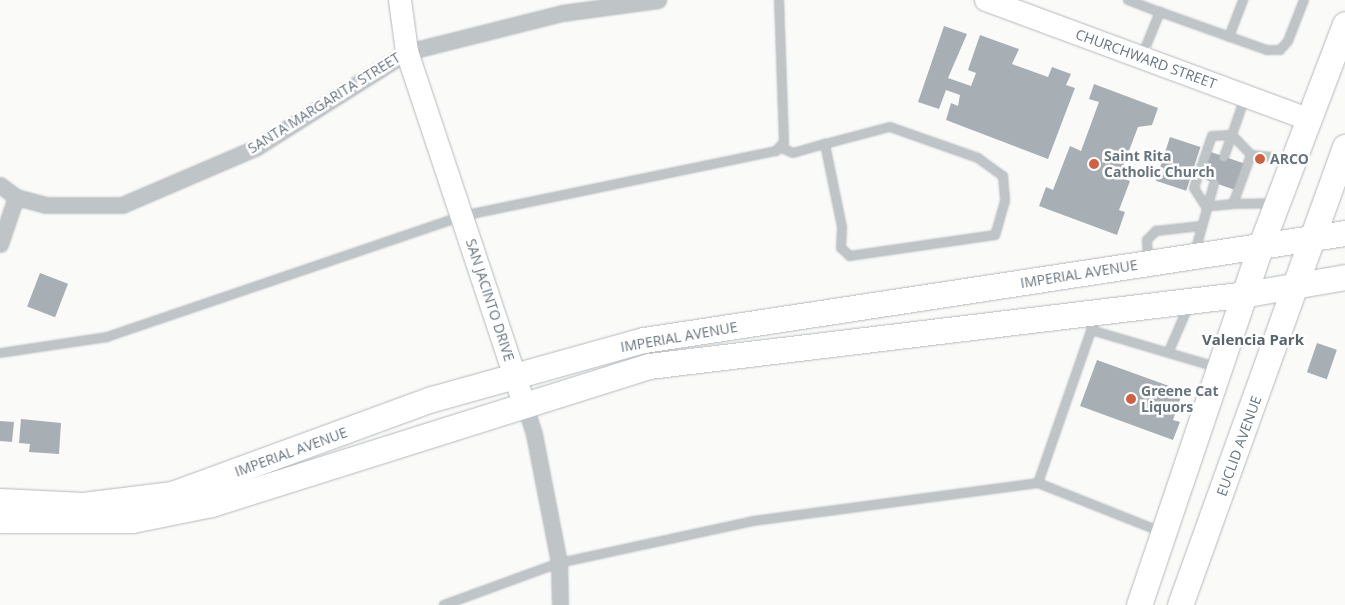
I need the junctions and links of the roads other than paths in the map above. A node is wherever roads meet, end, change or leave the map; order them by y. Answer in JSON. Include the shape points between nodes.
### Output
{"nodes":[{"id":1,"x":400,"y":0,"type":"edge"},
{"id":2,"x":658,"y":0,"type":"edge"},
{"id":3,"x":779,"y":0,"type":"edge"},
{"id":4,"x":986,"y":0,"type":"edge"},
{"id":5,"x":1128,"y":0,"type":"edge"},
{"id":6,"x":1243,"y":0,"type":"edge"},
{"id":7,"x":1304,"y":0,"type":"edge"},
{"id":8,"x":1160,"y":12,"type":"junction"},
{"id":9,"x":1345,"y":24,"type":"edge"},
{"id":10,"x":1229,"y":36,"type":"junction"},
{"id":11,"x":407,"y":52,"type":"junction"},
{"id":12,"x":1141,"y":57,"type":"junction"},
{"id":13,"x":1246,"y":96,"type":"junction"},
{"id":14,"x":1307,"y":119,"type":"junction"},
{"id":15,"x":1232,"y":135,"type":"junction"},
{"id":16,"x":825,"y":144,"type":"junction"},
{"id":17,"x":780,"y":147,"type":"junction"},
{"id":18,"x":1345,"y":147,"type":"edge"},
{"id":19,"x":1251,"y":155,"type":"junction"},
{"id":20,"x":1224,"y":157,"type":"dead end"},
{"id":21,"x":1292,"y":159,"type":"junction"},
{"id":22,"x":0,"y":184,"type":"edge"},
{"id":23,"x":1214,"y":184,"type":"dead end"},
{"id":24,"x":16,"y":197,"type":"junction"},
{"id":25,"x":1276,"y":203,"type":"junction"},
{"id":26,"x":1234,"y":204,"type":"junction"},
{"id":27,"x":1206,"y":207,"type":"junction"},
{"id":28,"x":462,"y":216,"type":"junction"},
{"id":29,"x":1201,"y":226,"type":"junction"},
{"id":30,"x":1345,"y":233,"type":"edge"},
{"id":31,"x":1314,"y":238,"type":"junction"},
{"id":32,"x":0,"y":244,"type":"edge"},
{"id":33,"x":1261,"y":245,"type":"junction"},
{"id":34,"x":1194,"y":256,"type":"junction"},
{"id":35,"x":1148,"y":263,"type":"junction"},
{"id":36,"x":1345,"y":277,"type":"edge"},
{"id":37,"x":1296,"y":287,"type":"junction"},
{"id":38,"x":1247,"y":294,"type":"junction"},
{"id":39,"x":1191,"y":300,"type":"junction"},
{"id":40,"x":1094,"y":321,"type":"junction"},
{"id":41,"x":1169,"y":351,"type":"junction"},
{"id":42,"x":0,"y":353,"type":"edge"},
{"id":43,"x":1220,"y":369,"type":"junction"},
{"id":44,"x":515,"y":374,"type":"junction"},
{"id":45,"x":524,"y":402,"type":"junction"},
{"id":46,"x":1038,"y":483,"type":"junction"},
{"id":47,"x":0,"y":501,"type":"edge"},
{"id":48,"x":0,"y":520,"type":"edge"},
{"id":49,"x":1164,"y":533,"type":"junction"},
{"id":50,"x":559,"y":563,"type":"junction"},
{"id":51,"x":444,"y":605,"type":"edge"},
{"id":52,"x":560,"y":605,"type":"edge"},
{"id":53,"x":1140,"y":605,"type":"edge"},
{"id":54,"x":1180,"y":605,"type":"edge"}],
"edges":[{"from":1,"to":11,"type":"street","name":"SAN JACINTO DRIVE"},
{"from":2,"to":11,"type":"street","name":"SANTA MARGARITA STREET","via":[[562,13]]},
{"from":3,"to":17,"type":"lane","via":[[784,142]]},
{"from":4,"to":12,"type":"street","name":"CHURCHWARD STREET"},
{"from":5,"to":8,"type":"lane"},
{"from":6,"to":10,"type":"lane"},
{"from":7,"to":10,"type":"lane","via":[[1288,41],[1280,50],[1268,50]]},
{"from":8,"to":10,"type":"lane"},
{"from":8,"to":12,"type":"lane"},
{"from":9,"to":14,"type":"main road"},
{"from":11,"to":24,"type":"street","name":"SANTA MARGARITA STREET","via":[[257,147],[122,205],[70,208]]},
{"from":11,"to":28,"type":"street","name":"SAN JACINTO DRIVE"},
{"from":12,"to":13,"type":"street","name":"CHURCHWARD STREET"},
{"from":13,"to":14,"type":"street","name":"CHURCHWARD STREET"},
{"from":13,"to":15,"type":"lane"},
{"from":14,"to":21,"type":"main road"},
{"from":15,"to":19,"type":"lane"},
{"from":15,"to":20,"type":"lane"},
{"from":15,"to":27,"type":"lane","via":[[1212,136],[1194,188]]},
{"from":16,"to":16,"type":"lane","via":[[890,127],[978,158],[1003,176],[1005,201],[995,235],[850,256],[841,248],[842,227]]},
{"from":16,"to":17,"type":"lane","via":[[793,153]]},
{"from":17,"to":28,"type":"lane"},
{"from":18,"to":31,"type":"main road","name":"EUCLID AVENUE"},
{"from":19,"to":21,"type":"lane"},
{"from":19,"to":26,"type":"lane"},
{"from":21,"to":25,"type":"main road"},
{"from":22,"to":24,"type":"street","name":"SANTA MARGARITA STREET"},
{"from":23,"to":27,"type":"lane"},
{"from":24,"to":32,"type":"street"},
{"from":25,"to":26,"type":"lane"},
{"from":25,"to":33,"type":"main road"},
{"from":26,"to":27,"type":"lane"},
{"from":27,"to":29,"type":"lane"},
{"from":28,"to":42,"type":"lane","via":[[107,336]]},
{"from":28,"to":44,"type":"street","name":"SAN JACINTO DRIVE"},
{"from":29,"to":34,"type":"lane"},
{"from":29,"to":35,"type":"lane","via":[[1156,231],[1147,240]]},
{"from":30,"to":31,"type":"main road","name":"IMPERIAL AVENUE"},
{"from":31,"to":33,"type":"main road","name":"IMPERIAL AVENUE"},
{"from":31,"to":37,"type":"main road","name":"EUCLID AVENUE"},
{"from":33,"to":34,"type":"main road","name":"IMPERIAL AVENUE"},
{"from":33,"to":38,"type":"main road"},
{"from":34,"to":35,"type":"main road","name":"IMPERIAL AVENUE"},
{"from":35,"to":44,"type":"main road","name":"IMPERIAL AVENUE","via":[[644,340]]},
{"from":36,"to":37,"type":"main road","name":"IMPERIAL AVENUE"},
{"from":37,"to":38,"type":"main road","name":"IMPERIAL AVENUE"},
{"from":37,"to":54,"type":"main road","name":"EUCLID AVENUE"},
{"from":38,"to":39,"type":"main road","name":"IMPERIAL AVENUE"},
{"from":38,"to":43,"type":"main road"},
{"from":39,"to":40,"type":"main road","name":"IMPERIAL AVENUE"},
{"from":39,"to":41,"type":"lane"},
{"from":40,"to":41,"type":"lane"},
{"from":40,"to":45,"type":"main road","name":"IMPERIAL AVENUE","via":[[649,366]]},
{"from":40,"to":46,"type":"lane"},
{"from":41,"to":43,"type":"lane"},
{"from":43,"to":49,"type":"main road"},
{"from":44,"to":45,"type":"street","name":"SAN JACINTO DRIVE"},
{"from":44,"to":47,"type":"main road","name":"IMPERIAL AVENUE","via":[[432,399],[172,494],[83,505]]},
{"from":45,"to":48,"type":"main road","name":"IMPERIAL AVENUE","via":[[211,504],[132,520]]},
{"from":45,"to":50,"type":"street","name":"SAN JACINTO DRIVE","via":[[534,434]]},
{"from":46,"to":49,"type":"lane"},
{"from":46,"to":50,"type":"lane","via":[[752,521]]},
{"from":49,"to":53,"type":"main road"},
{"from":50,"to":51,"type":"lane"},
{"from":50,"to":52,"type":"street","name":"SAN JACINTO DRIVE"}]}
